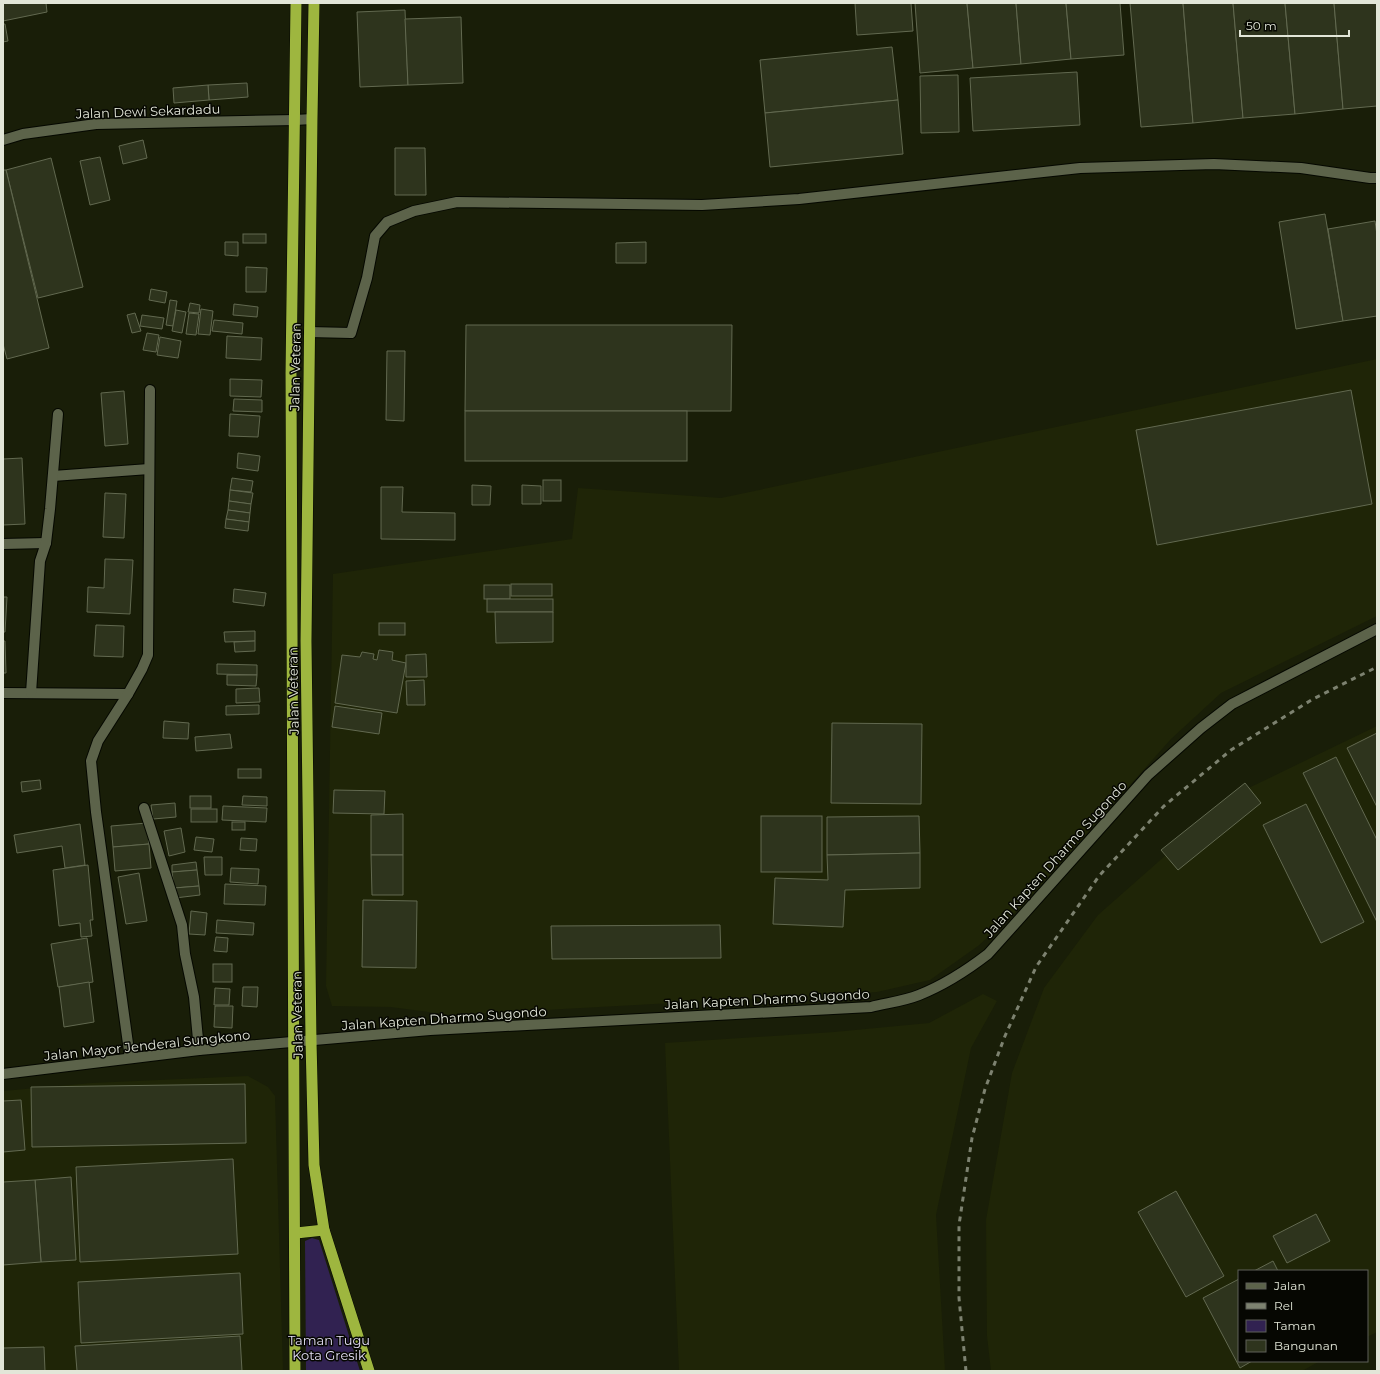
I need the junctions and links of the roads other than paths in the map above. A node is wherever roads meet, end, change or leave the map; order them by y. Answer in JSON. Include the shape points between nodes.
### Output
{"nodes":[{"id":1,"x":296,"y":3,"type":"edge"},
{"id":2,"x":314,"y":3,"type":"edge"},
{"id":3,"x":312,"y":119,"type":"junction"},
{"id":4,"x":295,"y":120,"type":"junction"},
{"id":5,"x":3,"y":140,"type":"edge"},
{"id":6,"x":1377,"y":178,"type":"edge"},
{"id":7,"x":309,"y":332,"type":"junction"},
{"id":8,"x":150,"y":390,"type":"dead end"},
{"id":9,"x":58,"y":414,"type":"dead end"},
{"id":10,"x":150,"y":469,"type":"junction"},
{"id":11,"x":54,"y":476,"type":"junction"},
{"id":12,"x":46,"y":543,"type":"junction"},
{"id":13,"x":3,"y":544,"type":"edge"},
{"id":14,"x":1377,"y":629,"type":"edge"},
{"id":15,"x":3,"y":693,"type":"edge"},
{"id":16,"x":31,"y":693,"type":"junction"},
{"id":17,"x":128,"y":694,"type":"junction"},
{"id":18,"x":144,"y":808,"type":"dead end"},
{"id":19,"x":311,"y":1041,"type":"junction"},
{"id":20,"x":294,"y":1043,"type":"junction"},
{"id":21,"x":199,"y":1050,"type":"junction"},
{"id":22,"x":130,"y":1058,"type":"junction"},
{"id":23,"x":3,"y":1074,"type":"edge"},
{"id":24,"x":324,"y":1230,"type":"junction"},
{"id":25,"x":296,"y":1233,"type":"junction"},
{"id":26,"x":296,"y":1371,"type":"edge"},
{"id":27,"x":369,"y":1371,"type":"edge"}],
"edges":[{"from":1,"to":4,"type":"highway","name":"Jalan Veteran"},
{"from":2,"to":3,"type":"highway","name":"Jalan Veteran"},
{"from":3,"to":4,"type":"street","name":"Jalan Dewi Sekardadu"},
{"from":3,"to":7,"type":"highway","name":"Jalan Veteran"},
{"from":4,"to":5,"type":"street","name":"Jalan Dewi Sekardadu","via":[[96,124],[23,134]]},
{"from":4,"to":20,"type":"highway","name":"Jalan Veteran","via":[[291,373]]},
{"from":6,"to":7,"type":"street","via":[[1301,168],[1214,164],[1080,168],[799,199],[710,204],[457,202],[414,211],[387,222],[375,236],[368,278],[351,334]]},
{"from":7,"to":19,"type":"highway","name":"Jalan Veteran","via":[[306,641]]},
{"from":8,"to":10,"type":"street"},
{"from":9,"to":11,"type":"street"},
{"from":10,"to":11,"type":"street"},
{"from":10,"to":17,"type":"street","via":[[148,655]]},
{"from":11,"to":12,"type":"street"},
{"from":12,"to":13,"type":"street"},
{"from":12,"to":16,"type":"street","via":[[40,561]]},
{"from":14,"to":19,"type":"street","name":"Jalan Kapten Dharmo Sugondo","via":[[1232,704],[1201,728],[1148,775],[988,954],[952,980],[918,995],[871,1007],[430,1030]]},
{"from":15,"to":16,"type":"street"},
{"from":16,"to":17,"type":"street"},
{"from":17,"to":22,"type":"street","via":[[98,741],[91,761]]},
{"from":18,"to":21,"type":"street","via":[[182,925],[194,997]]},
{"from":19,"to":20,"type":"street","name":"Jalan Kapten Dharmo Sugondo"},
{"from":19,"to":24,"type":"highway","name":"Jalan Veteran","via":[[314,1165]]},
{"from":20,"to":21,"type":"street","name":"Jalan Mayor Jenderal Sungkono"},
{"from":20,"to":25,"type":"highway","name":"Jalan Veteran"},
{"from":21,"to":22,"type":"street","name":"Jalan Mayor Jenderal Sungkono"},
{"from":22,"to":23,"type":"street","name":"Jalan Mayor Jenderal Sungkono"},
{"from":24,"to":25,"type":"highway"},
{"from":24,"to":27,"type":"highway","name":"Jalan Veteran"},
{"from":25,"to":26,"type":"highway","name":"Jalan Veteran"}]}
